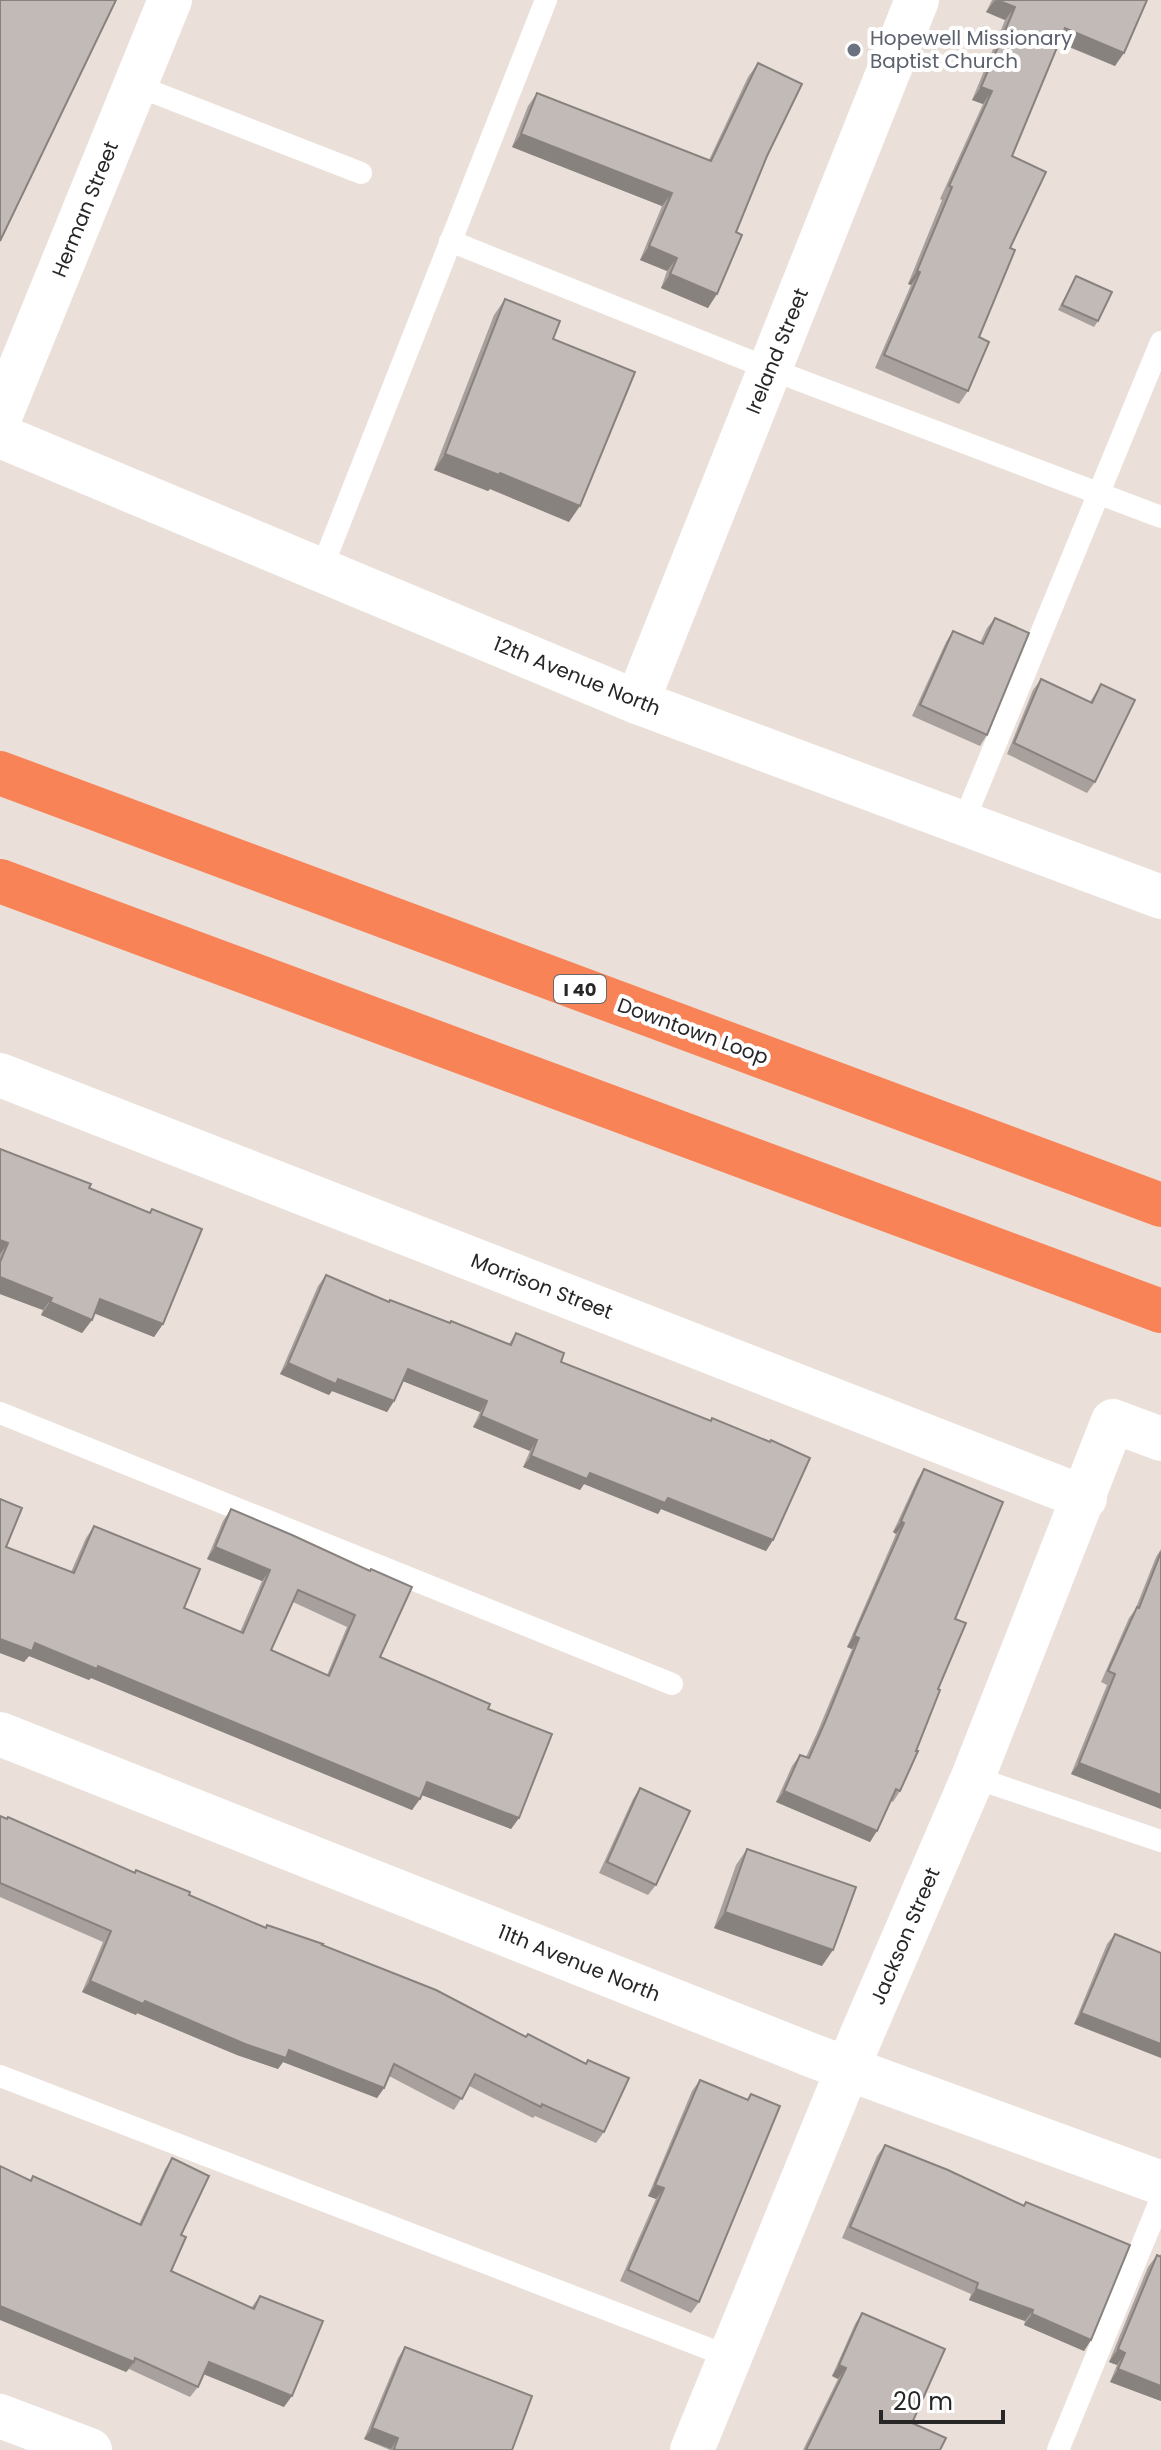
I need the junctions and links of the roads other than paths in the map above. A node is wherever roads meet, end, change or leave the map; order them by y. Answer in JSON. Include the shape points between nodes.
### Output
{"nodes":[{"id":1,"x":170,"y":0,"type":"edge"},
{"id":2,"x":546,"y":0,"type":"edge"},
{"id":3,"x":917,"y":0,"type":"edge"},
{"id":4,"x":135,"y":85,"type":"junction"},
{"id":5,"x":361,"y":173,"type":"dead end"},
{"id":6,"x":450,"y":241,"type":"junction"},
{"id":7,"x":1161,"y":342,"type":"edge"},
{"id":8,"x":770,"y":369,"type":"junction"},
{"id":9,"x":0,"y":417,"type":"edge"},
{"id":10,"x":0,"y":436,"type":"edge"},
{"id":11,"x":1099,"y":493,"type":"junction"},
{"id":12,"x":1161,"y":517,"type":"edge"},
{"id":13,"x":321,"y":570,"type":"junction"},
{"id":14,"x":637,"y":702,"type":"junction"},
{"id":15,"x":0,"y":773,"type":"edge"},
{"id":16,"x":963,"y":823,"type":"junction"},
{"id":17,"x":0,"y":881,"type":"edge"},
{"id":18,"x":1161,"y":897,"type":"edge"},
{"id":19,"x":0,"y":1075,"type":"edge"},
{"id":20,"x":1161,"y":1205,"type":"edge"},
{"id":21,"x":1161,"y":1311,"type":"edge"},
{"id":22,"x":0,"y":1413,"type":"edge"},
{"id":23,"x":1161,"y":1439,"type":"edge"},
{"id":24,"x":1085,"y":1498,"type":"junction"},
{"id":25,"x":672,"y":1684,"type":"dead end"},
{"id":26,"x":0,"y":1734,"type":"edge"},
{"id":27,"x":973,"y":1777,"type":"junction"},
{"id":28,"x":1161,"y":1841,"type":"edge"},
{"id":29,"x":848,"y":2069,"type":"junction"},
{"id":30,"x":0,"y":2076,"type":"edge"},
{"id":31,"x":1161,"y":2183,"type":"edge"},
{"id":32,"x":1161,"y":2199,"type":"edge"},
{"id":33,"x":730,"y":2357,"type":"junction"},
{"id":34,"x":0,"y":2416,"type":"edge"},
{"id":35,"x":90,"y":2450,"type":"edge"},
{"id":36,"x":692,"y":2450,"type":"edge"},
{"id":37,"x":1058,"y":2450,"type":"edge"}],
"edges":[{"from":1,"to":4,"type":"street","name":"Herman Street"},
{"from":2,"to":6,"type":"lane"},
{"from":3,"to":8,"type":"street","name":"Ireland Street"},
{"from":4,"to":5,"type":"lane"},
{"from":4,"to":9,"type":"street","name":"Herman Street"},
{"from":6,"to":8,"type":"lane"},
{"from":6,"to":13,"type":"lane"},
{"from":7,"to":11,"type":"lane"},
{"from":8,"to":11,"type":"lane"},
{"from":8,"to":14,"type":"street","name":"Ireland Street"},
{"from":10,"to":13,"type":"street","name":"12th Avenue North"},
{"from":11,"to":12,"type":"lane"},
{"from":11,"to":16,"type":"lane"},
{"from":13,"to":14,"type":"street","name":"12th Avenue North"},
{"from":14,"to":16,"type":"street","name":"12th Avenue North"},
{"from":15,"to":20,"type":"highway","name":"Downtown Loop","number":"I 40"},
{"from":16,"to":18,"type":"street","name":"12th Avenue North"},
{"from":17,"to":21,"type":"highway"},
{"from":19,"to":24,"type":"street","name":"Morrison Street"},
{"from":22,"to":25,"type":"lane"},
{"from":23,"to":24,"type":"street","name":"Jackson Street","via":[[1113,1421]]},
{"from":24,"to":27,"type":"street","name":"Jackson Street"},
{"from":26,"to":29,"type":"street","name":"11th Avenue North"},
{"from":27,"to":28,"type":"lane"},
{"from":27,"to":29,"type":"street","name":"Jackson Street"},
{"from":29,"to":31,"type":"street","name":"11th Avenue North"},
{"from":29,"to":33,"type":"street","name":"Jackson Street"},
{"from":30,"to":33,"type":"lane"},
{"from":32,"to":37,"type":"lane"},
{"from":33,"to":36,"type":"street","name":"Jackson Street"},
{"from":34,"to":35,"type":"street"}]}
